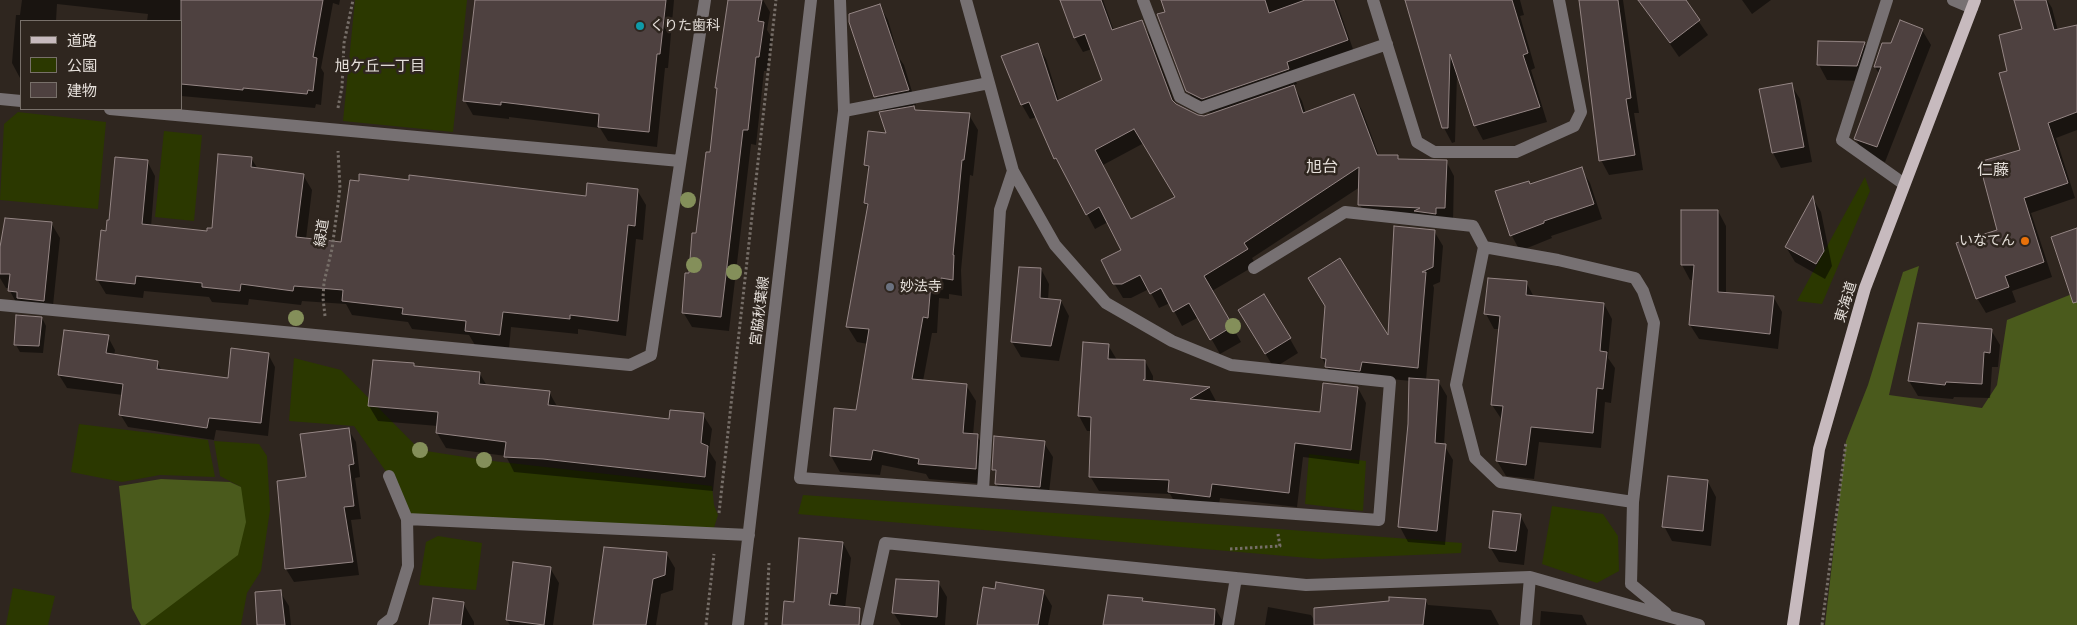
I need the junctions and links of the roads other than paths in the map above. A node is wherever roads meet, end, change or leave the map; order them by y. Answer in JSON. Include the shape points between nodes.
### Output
{"nodes":[{"id":1,"x":705,"y":0,"type":"edge"},
{"id":2,"x":811,"y":0,"type":"edge"},
{"id":3,"x":840,"y":0,"type":"edge"},
{"id":4,"x":966,"y":0,"type":"edge"},
{"id":5,"x":1143,"y":0,"type":"edge"},
{"id":6,"x":1373,"y":0,"type":"edge"},
{"id":7,"x":1559,"y":0,"type":"edge"},
{"id":8,"x":1887,"y":0,"type":"edge"},
{"id":9,"x":1953,"y":0,"type":"edge"},
{"id":10,"x":1974,"y":4,"type":"edge"},
{"id":11,"x":1387,"y":44,"type":"junction"},
{"id":12,"x":989,"y":83,"type":"junction"},
{"id":13,"x":0,"y":99,"type":"edge"},
{"id":14,"x":20,"y":101,"type":"edge"},
{"id":15,"x":121,"y":110,"type":"edge"},
{"id":16,"x":844,"y":111,"type":"junction"},
{"id":17,"x":680,"y":161,"type":"junction"},
{"id":18,"x":1012,"y":171,"type":"junction"},
{"id":19,"x":1904,"y":184,"type":"junction"},
{"id":20,"x":1484,"y":247,"type":"junction"},
{"id":21,"x":1254,"y":268,"type":"dead end"},
{"id":22,"x":0,"y":305,"type":"edge"},
{"id":23,"x":389,"y":476,"type":"dead end"},
{"id":24,"x":983,"y":490,"type":"junction"},
{"id":25,"x":1633,"y":502,"type":"junction"},
{"id":26,"x":407,"y":520,"type":"junction"},
{"id":27,"x":749,"y":535,"type":"junction"},
{"id":28,"x":1530,"y":577,"type":"junction"},
{"id":29,"x":1236,"y":578,"type":"junction"},
{"id":30,"x":1672,"y":617,"type":"junction"},
{"id":31,"x":383,"y":625,"type":"edge"},
{"id":32,"x":738,"y":625,"type":"edge"},
{"id":33,"x":867,"y":625,"type":"edge"},
{"id":34,"x":1228,"y":625,"type":"edge"},
{"id":35,"x":1526,"y":625,"type":"edge"},
{"id":36,"x":1698,"y":625,"type":"edge"},
{"id":37,"x":1792,"y":625,"type":"edge"}],
"edges":[{"from":1,"to":17,"type":"street"},
{"from":2,"to":27,"type":"street","name":"宮脇秋葉線"},
{"from":3,"to":16,"type":"street"},
{"from":4,"to":12,"type":"street"},
{"from":5,"to":11,"type":"street","via":[[1180,97],[1200,108]]},
{"from":6,"to":11,"type":"street"},
{"from":7,"to":11,"type":"street","via":[[1581,112],[1574,126],[1516,152],[1434,152],[1417,142]]},
{"from":8,"to":19,"type":"street","via":[[1842,140]]},
{"from":9,"to":10,"type":"street"},
{"from":10,"to":19,"type":"main road","name":"東海道"},
{"from":12,"to":16,"type":"street"},
{"from":12,"to":18,"type":"street"},
{"from":13,"to":14,"type":"street"},
{"from":15,"to":17,"type":"street"},
{"from":16,"to":24,"type":"street","via":[[800,478]]},
{"from":17,"to":22,"type":"street","via":[[651,355],[630,365]]},
{"from":18,"to":24,"type":"street","via":[[1000,210]]},
{"from":18,"to":24,"type":"street","via":[[1055,245],[1106,303],[1172,342],[1231,365],[1390,382],[1378,520]]},
{"from":19,"to":37,"type":"main road","name":"東海道","via":[[1865,288],[1819,449]]},
{"from":20,"to":21,"type":"street","via":[[1473,226],[1345,212]]},
{"from":20,"to":25,"type":"street","via":[[1635,278],[1643,291],[1654,323]]},
{"from":20,"to":25,"type":"street","via":[[1456,385],[1475,458],[1500,482]]},
{"from":23,"to":26,"type":"street"},
{"from":25,"to":30,"type":"street","via":[[1630,584]]},
{"from":26,"to":27,"type":"street"},
{"from":26,"to":31,"type":"street","via":[[408,566],[392,618]]},
{"from":27,"to":32,"type":"street","name":"宮脇秋葉線"},
{"from":28,"to":29,"type":"street","via":[[1306,585]]},
{"from":28,"to":30,"type":"street"},
{"from":28,"to":35,"type":"street"},
{"from":29,"to":33,"type":"street","via":[[885,543]]},
{"from":29,"to":34,"type":"street"},
{"from":30,"to":36,"type":"street"}]}
